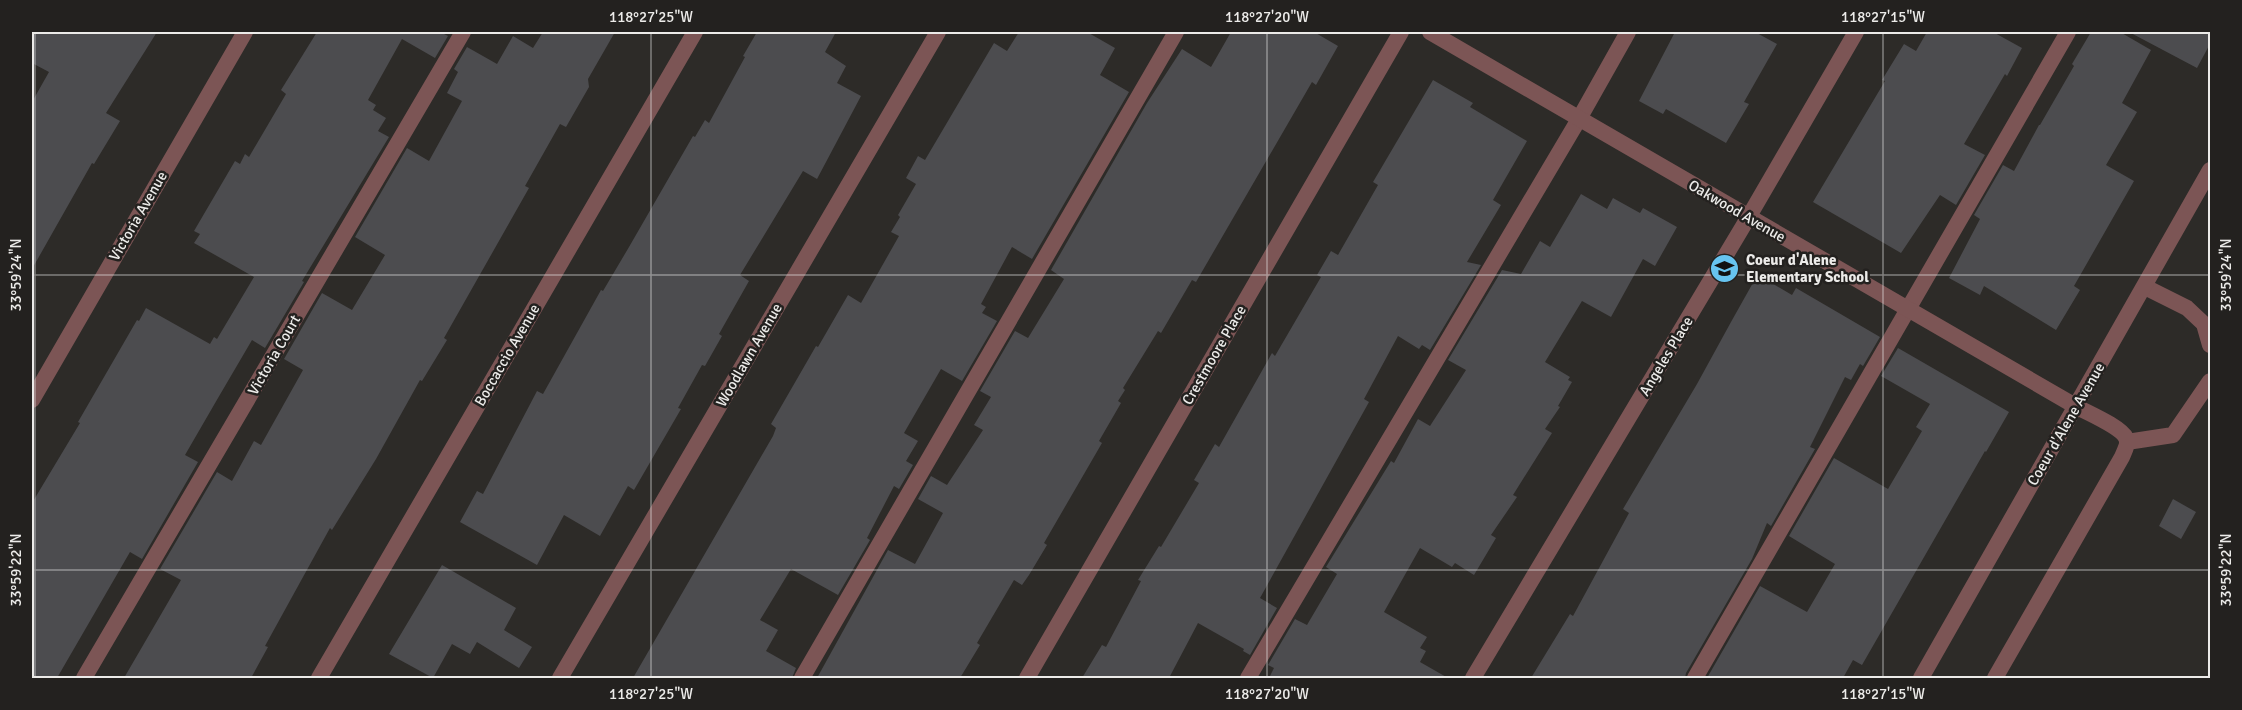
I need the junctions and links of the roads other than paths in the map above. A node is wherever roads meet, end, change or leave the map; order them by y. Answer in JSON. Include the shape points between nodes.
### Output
{"nodes":[{"id":1,"x":245,"y":32,"type":"edge"},
{"id":2,"x":463,"y":32,"type":"edge"},
{"id":3,"x":695,"y":32,"type":"edge"},
{"id":4,"x":938,"y":32,"type":"edge"},
{"id":5,"x":1176,"y":32,"type":"edge"},
{"id":6,"x":1401,"y":32,"type":"edge"},
{"id":7,"x":1430,"y":32,"type":"edge"},
{"id":8,"x":1628,"y":32,"type":"edge"},
{"id":9,"x":1856,"y":32,"type":"edge"},
{"id":10,"x":2068,"y":32,"type":"edge"},
{"id":11,"x":1579,"y":119,"type":"junction"},
{"id":12,"x":2211,"y":170,"type":"edge"},
{"id":13,"x":1748,"y":218,"type":"junction"},
{"id":14,"x":2145,"y":287,"type":"junction"},
{"id":15,"x":1907,"y":309,"type":"junction"},
{"id":16,"x":2211,"y":345,"type":"edge"},
{"id":17,"x":2211,"y":381,"type":"edge"},
{"id":18,"x":32,"y":400,"type":"edge"},
{"id":19,"x":2077,"y":407,"type":"junction"},
{"id":20,"x":2127,"y":442,"type":"junction"},
{"id":21,"x":84,"y":678,"type":"edge"},
{"id":22,"x":319,"y":678,"type":"edge"},
{"id":23,"x":560,"y":678,"type":"edge"},
{"id":24,"x":802,"y":678,"type":"edge"},
{"id":25,"x":1028,"y":678,"type":"edge"},
{"id":26,"x":1248,"y":678,"type":"edge"},
{"id":27,"x":1473,"y":678,"type":"edge"},
{"id":28,"x":1695,"y":678,"type":"edge"},
{"id":29,"x":1921,"y":678,"type":"edge"},
{"id":30,"x":1995,"y":678,"type":"edge"}],
"edges":[{"from":1,"to":18,"type":"street","name":"Victoria Avenue"},
{"from":2,"to":21,"type":"street","name":"Victoria Court"},
{"from":3,"to":22,"type":"street","name":"Boccaccio Avenue"},
{"from":4,"to":23,"type":"street","name":"Woodlawn Avenue"},
{"from":5,"to":24,"type":"street"},
{"from":6,"to":25,"type":"street","name":"Crestmoore Place"},
{"from":7,"to":11,"type":"street","name":"Oakwood Avenue"},
{"from":8,"to":11,"type":"street"},
{"from":9,"to":13,"type":"street","name":"Angeles Place"},
{"from":10,"to":15,"type":"street"},
{"from":11,"to":13,"type":"street","name":"Oakwood Avenue"},
{"from":11,"to":26,"type":"street"},
{"from":12,"to":14,"type":"street","name":"Coeur d'Alene Avenue"},
{"from":13,"to":15,"type":"street","name":"Oakwood Avenue"},
{"from":13,"to":27,"type":"street","name":"Angeles Place"},
{"from":14,"to":16,"type":"street","via":[[2187,308],[2204,324]]},
{"from":14,"to":19,"type":"street","name":"Coeur d'Alene Avenue"},
{"from":15,"to":19,"type":"street","name":"Oakwood Avenue"},
{"from":15,"to":28,"type":"street"},
{"from":17,"to":20,"type":"street","via":[[2173,435]]},
{"from":19,"to":20,"type":"street","name":"Oakwood Avenue","via":[[2117,429]]},
{"from":19,"to":29,"type":"street","name":"Coeur d'Alene Avenue"},
{"from":20,"to":30,"type":"street"}]}
